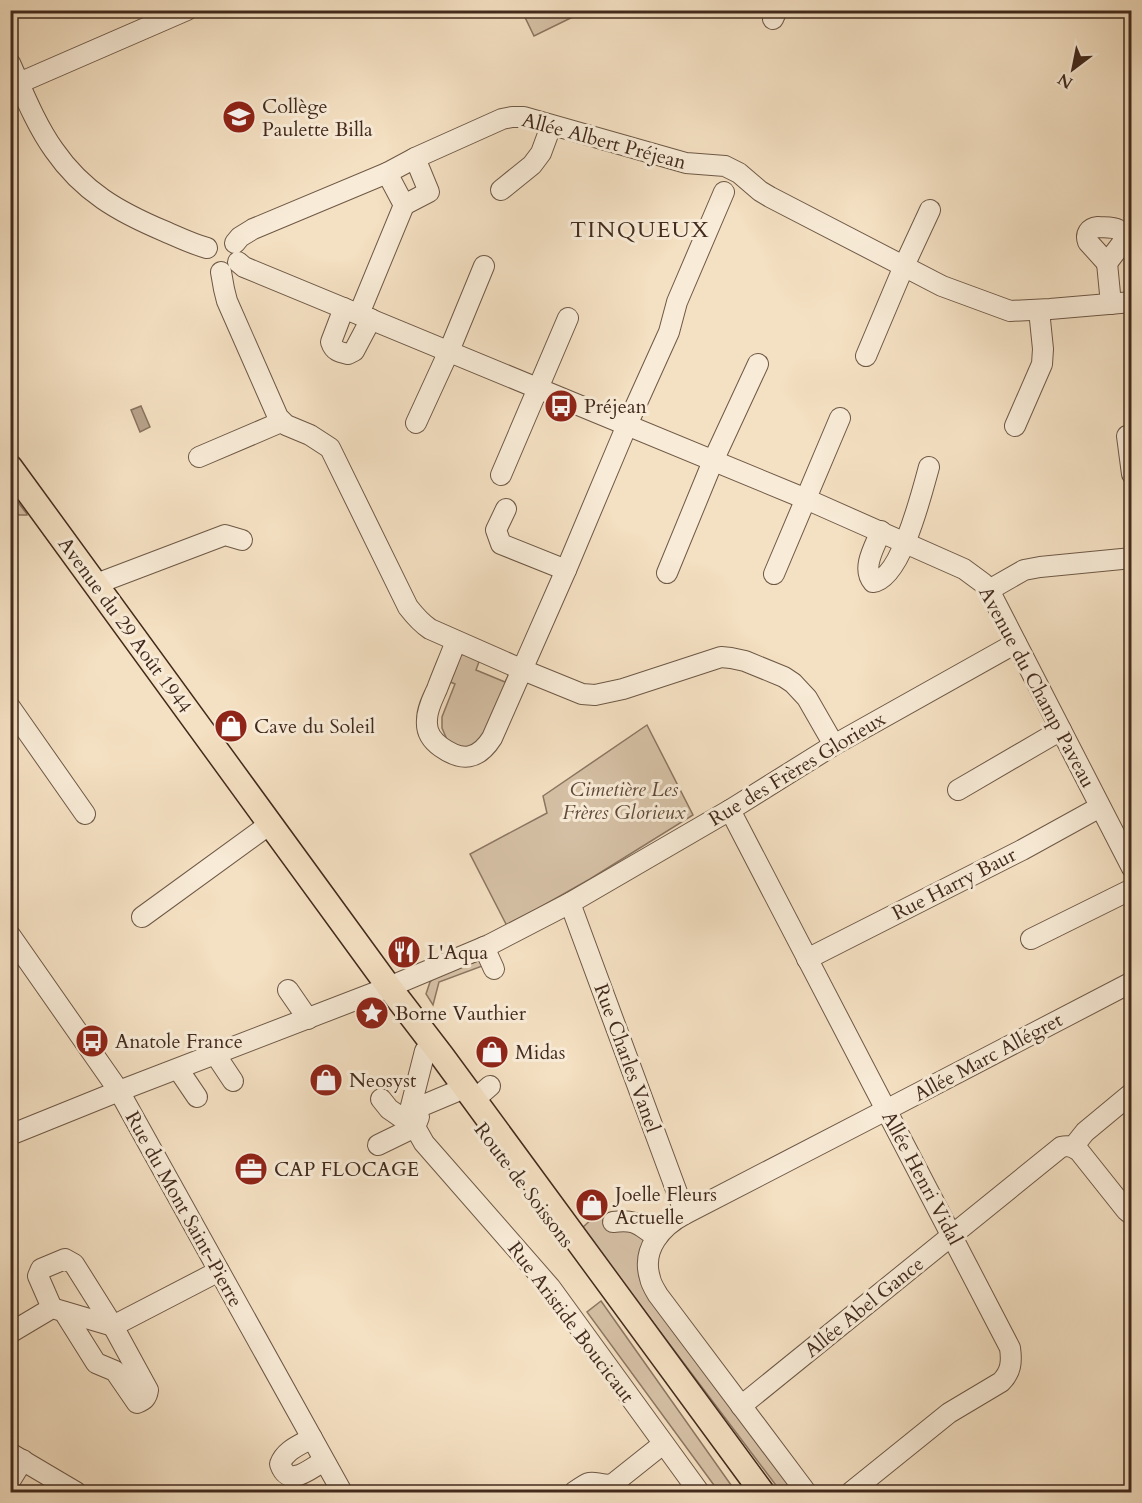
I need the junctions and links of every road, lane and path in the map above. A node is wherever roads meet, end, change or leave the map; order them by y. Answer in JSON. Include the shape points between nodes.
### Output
{"nodes":[{"id":1,"x":187,"y":10,"type":"edge"},
{"id":2,"x":10,"y":63,"type":"edge"},
{"id":3,"x":19,"y":83,"type":"junction"},
{"id":4,"x":20,"y":108,"type":"edge"},
{"id":5,"x":551,"y":126,"type":"junction"},
{"id":6,"x":415,"y":158,"type":"junction"},
{"id":7,"x":387,"y":172,"type":"junction"},
{"id":8,"x":501,"y":190,"type":"dead end"},
{"id":9,"x":724,"y":192,"type":"dead end"},
{"id":10,"x":404,"y":205,"type":"junction"},
{"id":11,"x":930,"y":210,"type":"dead end"},
{"id":12,"x":207,"y":248,"type":"junction"},
{"id":13,"x":231,"y":259,"type":"junction"},
{"id":14,"x":1107,"y":263,"type":"dead end"},
{"id":15,"x":484,"y":266,"type":"dead end"},
{"id":16,"x":904,"y":266,"type":"junction"},
{"id":17,"x":1131,"y":302,"type":"edge"},
{"id":18,"x":1111,"y":304,"type":"junction"},
{"id":19,"x":1039,"y":310,"type":"junction"},
{"id":20,"x":358,"y":314,"type":"junction"},
{"id":21,"x":568,"y":318,"type":"dead end"},
{"id":22,"x":449,"y":351,"type":"junction"},
{"id":23,"x":866,"y":356,"type":"dead end"},
{"id":24,"x":758,"y":364,"type":"dead end"},
{"id":25,"x":538,"y":388,"type":"junction"},
{"id":26,"x":840,"y":418,"type":"dead end"},
{"id":27,"x":281,"y":422,"type":"junction"},
{"id":28,"x":416,"y":423,"type":"dead end"},
{"id":29,"x":627,"y":425,"type":"junction"},
{"id":30,"x":1015,"y":426,"type":"dead end"},
{"id":31,"x":1128,"y":436,"type":"dead end"},
{"id":32,"x":199,"y":457,"type":"dead end"},
{"id":33,"x":713,"y":460,"type":"junction"},
{"id":34,"x":10,"y":466,"type":"edge"},
{"id":35,"x":929,"y":467,"type":"dead end"},
{"id":36,"x":1131,"y":474,"type":"edge"},
{"id":37,"x":501,"y":475,"type":"dead end"},
{"id":38,"x":806,"y":499,"type":"junction"},
{"id":39,"x":506,"y":509,"type":"dead end"},
{"id":40,"x":881,"y":531,"type":"junction"},
{"id":41,"x":242,"y":540,"type":"dead end"},
{"id":42,"x":906,"y":542,"type":"junction"},
{"id":43,"x":1131,"y":558,"type":"edge"},
{"id":44,"x":566,"y":570,"type":"junction"},
{"id":45,"x":667,"y":573,"type":"dead end"},
{"id":46,"x":774,"y":574,"type":"dead end"},
{"id":47,"x":96,"y":584,"type":"junction"},
{"id":48,"x":989,"y":591,"type":"junction"},
{"id":49,"x":456,"y":641,"type":"junction"},
{"id":50,"x":1016,"y":643,"type":"junction"},
{"id":51,"x":523,"y":670,"type":"junction"},
{"id":52,"x":10,"y":707,"type":"edge"},
{"id":53,"x":1061,"y":730,"type":"junction"},
{"id":54,"x":834,"y":745,"type":"junction"},
{"id":55,"x":958,"y":790,"type":"dead end"},
{"id":56,"x":1100,"y":807,"type":"junction"},
{"id":57,"x":730,"y":810,"type":"junction"},
{"id":58,"x":85,"y":814,"type":"dead end"},
{"id":59,"x":270,"y":824,"type":"junction"},
{"id":60,"x":1131,"y":868,"type":"edge"},
{"id":61,"x":1131,"y":889,"type":"edge"},
{"id":62,"x":570,"y":903,"type":"junction"},
{"id":63,"x":142,"y":917,"type":"dead end"},
{"id":64,"x":10,"y":935,"type":"edge"},
{"id":65,"x":1031,"y":939,"type":"dead end"},
{"id":66,"x":484,"y":947,"type":"junction"},
{"id":67,"x":807,"y":959,"type":"junction"},
{"id":68,"x":19,"y":964,"type":"edge"},
{"id":69,"x":494,"y":969,"type":"dead end"},
{"id":70,"x":1131,"y":982,"type":"edge"},
{"id":71,"x":389,"y":987,"type":"junction"},
{"id":72,"x":288,"y":990,"type":"dead end"},
{"id":73,"x":308,"y":1018,"type":"junction"},
{"id":74,"x":215,"y":1054,"type":"junction"},
{"id":75,"x":434,"y":1058,"type":"junction"},
{"id":76,"x":178,"y":1069,"type":"junction"},
{"id":77,"x":233,"y":1080,"type":"dead end"},
{"id":78,"x":119,"y":1091,"type":"junction"},
{"id":79,"x":473,"y":1093,"type":"junction"},
{"id":80,"x":1131,"y":1093,"type":"edge"},
{"id":81,"x":197,"y":1097,"type":"dead end"},
{"id":82,"x":381,"y":1099,"type":"dead end"},
{"id":83,"x":424,"y":1105,"type":"junction"},
{"id":84,"x":886,"y":1110,"type":"junction"},
{"id":85,"x":415,"y":1127,"type":"junction"},
{"id":86,"x":10,"y":1135,"type":"edge"},
{"id":87,"x":378,"y":1145,"type":"dead end"},
{"id":88,"x":1073,"y":1147,"type":"junction"},
{"id":89,"x":538,"y":1195,"type":"junction"},
{"id":90,"x":685,"y":1214,"type":"junction"},
{"id":91,"x":1131,"y":1215,"type":"edge"},
{"id":92,"x":613,"y":1222,"type":"dead end"},
{"id":93,"x":952,"y":1236,"type":"junction"},
{"id":94,"x":657,"y":1237,"type":"junction"},
{"id":95,"x":219,"y":1271,"type":"junction"},
{"id":96,"x":58,"y":1310,"type":"junction"},
{"id":97,"x":113,"y":1326,"type":"junction"},
{"id":98,"x":10,"y":1333,"type":"edge"},
{"id":99,"x":741,"y":1406,"type":"junction"},
{"id":100,"x":312,"y":1438,"type":"junction"},
{"id":101,"x":663,"y":1443,"type":"junction"},
{"id":102,"x":731,"y":1449,"type":"junction"},
{"id":103,"x":17,"y":1457,"type":"edge"},
{"id":104,"x":324,"y":1461,"type":"junction"},
{"id":105,"x":10,"y":1480,"type":"edge"},
{"id":106,"x":608,"y":1489,"type":"edge"},
{"id":107,"x":76,"y":1492,"type":"edge"},
{"id":108,"x":342,"y":1492,"type":"edge"},
{"id":109,"x":574,"y":1492,"type":"edge"},
{"id":110,"x":699,"y":1492,"type":"edge"},
{"id":111,"x":752,"y":1492,"type":"edge"},
{"id":112,"x":762,"y":1492,"type":"edge"},
{"id":113,"x":767,"y":1492,"type":"edge"},
{"id":114,"x":806,"y":1492,"type":"edge"},
{"id":115,"x":851,"y":1492,"type":"edge"}],
"edges":[{"from":1,"to":3,"type":"street"},
{"from":2,"to":3,"type":"street"},
{"from":3,"to":4,"type":"street"},
{"from":4,"to":12,"type":"street","via":[[91,191],[135,219]]},
{"from":5,"to":6,"type":"street","name":"Allée Albert Préjean","via":[[524,117],[502,119]]},
{"from":5,"to":8,"type":"street","via":[[532,165]]},
{"from":5,"to":16,"type":"street","name":"Allée Albert Préjean","via":[[686,163],[725,166],[770,197]]},
{"from":6,"to":7,"type":"street","name":"Allée Albert Préjean"},
{"from":6,"to":10,"type":"street","via":[[429,192]]},
{"from":7,"to":10,"type":"street"},
{"from":7,"to":13,"type":"street","name":"Allée Albert Préjean","via":[[253,228],[240,237]]},
{"from":9,"to":29,"type":"street","via":[[677,302],[669,332]]},
{"from":10,"to":20,"type":"street"},
{"from":11,"to":16,"type":"street"},
{"from":12,"to":13,"type":"street","via":[[206,259],[211,268]]},
{"from":12,"to":13,"type":"street","via":[[214,240],[225,238]]},
{"from":13,"to":20,"type":"street","name":"Avenue du Champ Paveau"},
{"from":13,"to":27,"type":"street","via":[[224,289],[227,301]]},
{"from":14,"to":18,"type":"street"},
{"from":15,"to":22,"type":"street"},
{"from":16,"to":19,"type":"street","name":"Allée Albert Préjean","via":[[942,286],[1010,311]]},
{"from":16,"to":23,"type":"street"},
{"from":17,"to":18,"type":"street","name":"Allée Albert Préjean"},
{"from":18,"to":19,"type":"street","name":"Allée Albert Préjean"},
{"from":19,"to":30,"type":"street","via":[[1042,364]]},
{"from":20,"to":22,"type":"street","name":"Avenue du Champ Paveau"},
{"from":21,"to":25,"type":"street"},
{"from":22,"to":25,"type":"street","name":"Avenue du Champ Paveau"},
{"from":22,"to":28,"type":"street"},
{"from":24,"to":33,"type":"street"},
{"from":25,"to":29,"type":"street","name":"Avenue du Champ Paveau"},
{"from":25,"to":37,"type":"street"},
{"from":26,"to":38,"type":"street"},
{"from":27,"to":32,"type":"street"},
{"from":27,"to":49,"type":"street","via":[[330,448],[408,607],[423,624]]},
{"from":29,"to":33,"type":"street","name":"Avenue du Champ Paveau"},
{"from":29,"to":44,"type":"street"},
{"from":31,"to":36,"type":"street"},
{"from":33,"to":38,"type":"street","name":"Avenue du Champ Paveau"},
{"from":33,"to":45,"type":"street"},
{"from":34,"to":47,"type":"main road","name":"Avenue du 29 Août 1944"},
{"from":35,"to":42,"type":"street"},
{"from":38,"to":40,"type":"street","name":"Avenue du Champ Paveau"},
{"from":38,"to":46,"type":"street"},
{"from":39,"to":44,"type":"street","via":[[496,530],[501,544]]},
{"from":40,"to":42,"type":"street","name":"Avenue du Champ Paveau"},
{"from":40,"to":42,"type":"street","via":[[867,569],[873,582],[885,576]]},
{"from":41,"to":47,"type":"street","via":[[225,535]]},
{"from":42,"to":48,"type":"street","name":"Avenue du Champ Paveau","via":[[964,569]]},
{"from":43,"to":48,"type":"street","via":[[1024,570]]},
{"from":44,"to":51,"type":"street"},
{"from":47,"to":59,"type":"main road","name":"Avenue du 29 Août 1944"},
{"from":48,"to":50,"type":"street","name":"Avenue du Champ Paveau"},
{"from":49,"to":51,"type":"street"},
{"from":49,"to":51,"type":"street","via":[[427,720],[430,737],[449,753],[467,757],[488,744]]},
{"from":50,"to":53,"type":"street","name":"Avenue du Champ Paveau"},
{"from":50,"to":54,"type":"street","name":"Rue des Frères Glorieux"},
{"from":51,"to":54,"type":"street","via":[[570,690],[595,695],[721,657],[745,661],[784,677],[801,691]]},
{"from":52,"to":58,"type":"street"},
{"from":53,"to":55,"type":"street"},
{"from":53,"to":56,"type":"street","name":"Avenue du Champ Paveau"},
{"from":54,"to":57,"type":"street","name":"Rue des Frères Glorieux"},
{"from":56,"to":60,"type":"street","name":"Avenue du Champ Paveau"},
{"from":56,"to":67,"type":"street","name":"Rue Harry Baur"},
{"from":57,"to":62,"type":"street","name":"Rue des Frères Glorieux"},
{"from":57,"to":67,"type":"street","name":"Allée Henri Vidal"},
{"from":59,"to":63,"type":"street"},
{"from":59,"to":71,"type":"main road","name":"Avenue du 29 Août 1944"},
{"from":61,"to":65,"type":"street"},
{"from":62,"to":66,"type":"street","name":"Rue des Frères Glorieux"},
{"from":62,"to":90,"type":"street","name":"Rue Charles Vanel"},
{"from":64,"to":68,"type":"street","name":"Rue du Mont Saint-Pierre"},
{"from":66,"to":69,"type":"street"},
{"from":66,"to":71,"type":"street","name":"Rue des Frères Glorieux"},
{"from":67,"to":84,"type":"street","name":"Allée Henri Vidal"},
{"from":68,"to":78,"type":"street","name":"Rue du Mont Saint-Pierre"},
{"from":70,"to":84,"type":"street","name":"Allée Marc Allégret"},
{"from":71,"to":73,"type":"street","name":"Rue des Frères Glorieux"},
{"from":71,"to":75,"type":"main road","name":"Route de Soissons","via":[[418,1041]]},
{"from":72,"to":73,"type":"street"},
{"from":73,"to":74,"type":"street","name":"Rue des Frères Glorieux"},
{"from":74,"to":76,"type":"street","name":"Rue des Frères Glorieux"},
{"from":74,"to":77,"type":"street"},
{"from":75,"to":79,"type":"main road","name":"Route de Soissons"},
{"from":75,"to":83,"type":"street"},
{"from":75,"to":85,"type":"street","via":[[410,1110]]},
{"from":76,"to":78,"type":"street","name":"Rue des Frères Glorieux"},
{"from":76,"to":81,"type":"street"},
{"from":78,"to":86,"type":"street","name":"Rue des Frères Glorieux"},
{"from":78,"to":95,"type":"street","name":"Rue du Mont Saint-Pierre"},
{"from":79,"to":83,"type":"street"},
{"from":79,"to":89,"type":"main road","name":"Route de Soissons"},
{"from":80,"to":88,"type":"street","name":"Allée Abel Gance"},
{"from":82,"to":85,"type":"street","name":"Rue Aristide Boucicaut"},
{"from":83,"to":85,"type":"street"},
{"from":84,"to":90,"type":"street","name":"Allée Marc Allégret"},
{"from":84,"to":93,"type":"street","name":"Allée Henri Vidal"},
{"from":85,"to":87,"type":"street"},
{"from":85,"to":101,"type":"street","name":"Rue Aristide Boucicaut","via":[[424,1143],[550,1287]]},
{"from":88,"to":91,"type":"street"},
{"from":88,"to":93,"type":"street","name":"Allée Abel Gance","via":[[1061,1147]]},
{"from":89,"to":102,"type":"main road","name":"Route de Soissons"},
{"from":89,"to":111,"type":"main road","name":"Route de Soissons"},
{"from":90,"to":94,"type":"street","name":"Allée Marc Allégret"},
{"from":92,"to":94,"type":"street","via":[[635,1222]]},
{"from":93,"to":99,"type":"street","name":"Allée Abel Gance"},
{"from":93,"to":115,"type":"street","name":"Allée Henri Vidal","via":[[1010,1348],[1010,1369],[1001,1382],[949,1413]]},
{"from":94,"to":99,"type":"street","via":[[648,1263],[650,1281]]},
{"from":95,"to":97,"type":"street"},
{"from":95,"to":100,"type":"street","name":"Rue du Mont Saint-Pierre"},
{"from":96,"to":97,"type":"street"},
{"from":96,"to":97,"type":"street","via":[[38,1276],[41,1269],[65,1259],[74,1264]]},
{"from":96,"to":97,"type":"street","via":[[96,1363],[115,1371],[137,1403],[144,1400],[148,1390]]},
{"from":96,"to":98,"type":"street"},
{"from":99,"to":114,"type":"street"},
{"from":100,"to":104,"type":"street","name":"Rue du Mont Saint-Pierre"},
{"from":100,"to":104,"type":"street","via":[[282,1458],[283,1472],[296,1477]]},
{"from":101,"to":106,"type":"street"},
{"from":101,"to":110,"type":"street","name":"Rue Aristide Boucicaut"},
{"from":102,"to":112,"type":"main road","name":"Route de Soissons"},
{"from":102,"to":113,"type":"main road"},
{"from":103,"to":105,"type":"street"},
{"from":103,"to":107,"type":"street"},
{"from":104,"to":108,"type":"street","name":"Rue du Mont Saint-Pierre"},
{"from":106,"to":109,"type":"street","via":[[589,1482]]}]}
